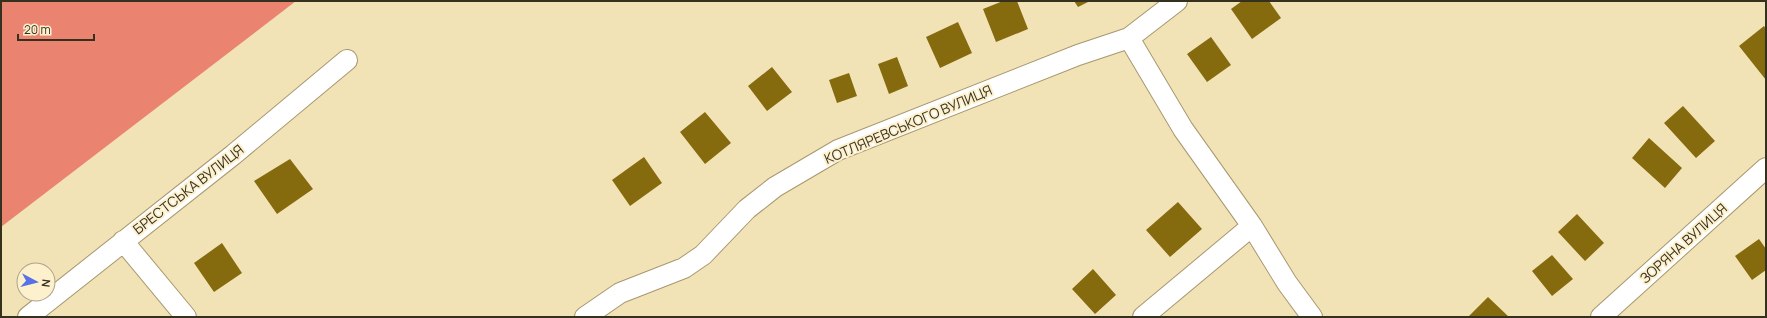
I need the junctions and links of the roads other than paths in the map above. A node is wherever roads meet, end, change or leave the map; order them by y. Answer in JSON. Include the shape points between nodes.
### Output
{"nodes":[{"id":1,"x":1177,"y":1,"type":"edge"},
{"id":2,"x":1129,"y":38,"type":"junction"},
{"id":3,"x":347,"y":60,"type":"dead end"},
{"id":4,"x":1766,"y":168,"type":"edge"},
{"id":5,"x":1252,"y":226,"type":"junction"},
{"id":6,"x":123,"y":241,"type":"junction"},
{"id":7,"x":28,"y":317,"type":"edge"},
{"id":8,"x":186,"y":317,"type":"edge"},
{"id":9,"x":586,"y":317,"type":"edge"},
{"id":10,"x":1143,"y":317,"type":"edge"},
{"id":11,"x":1312,"y":317,"type":"edge"},
{"id":12,"x":1601,"y":317,"type":"edge"}],
"edges":[{"from":1,"to":2,"type":"street","name":"КОТЛЯРЕВСЬКОГО ВУЛИЦЯ"},
{"from":2,"to":5,"type":"street","via":[[1183,129]]},
{"from":2,"to":9,"type":"street","name":"КОТЛЯРЕВСЬКОГО ВУЛИЦЯ","via":[[1078,55],[838,150],[775,187],[747,209],[703,255],[684,268],[620,294]]},
{"from":3,"to":6,"type":"street","name":"БРЕСТСЬКА ВУЛИЦЯ","via":[[233,155]]},
{"from":4,"to":12,"type":"street","name":"ЗОРЯНА ВУЛИЦЯ"},
{"from":5,"to":10,"type":"street"},
{"from":5,"to":11,"type":"street","via":[[1287,283]]},
{"from":6,"to":7,"type":"street","name":"БРЕСТСЬКА ВУЛИЦЯ"},
{"from":6,"to":8,"type":"street"}]}
